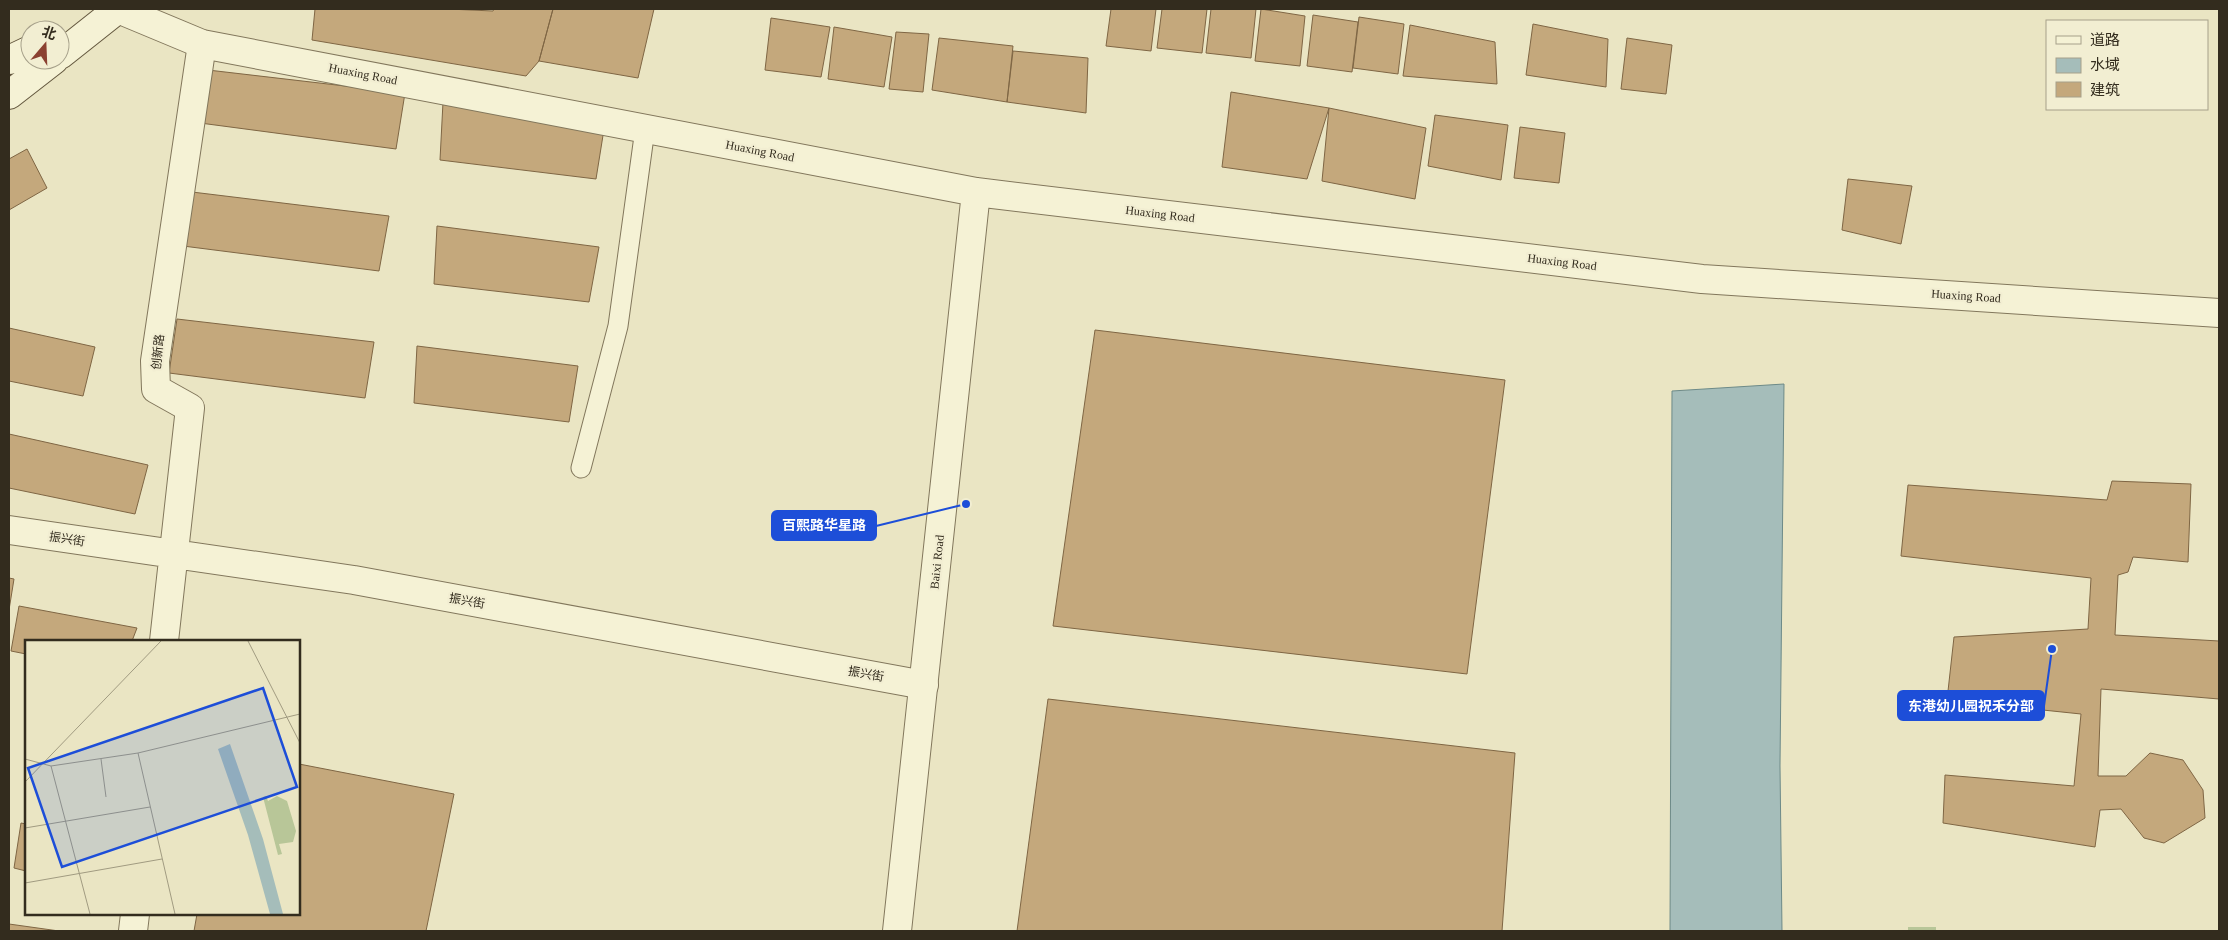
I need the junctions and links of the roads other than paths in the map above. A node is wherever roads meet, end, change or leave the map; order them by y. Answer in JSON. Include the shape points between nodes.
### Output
{"nodes":[{"id":1,"x":118,"y":9,"type":"edge"},
{"id":2,"x":70,"y":31,"type":"edge"},
{"id":3,"x":202,"y":44,"type":"junction"},
{"id":4,"x":70,"y":47,"type":"edge"},
{"id":5,"x":41,"y":70,"type":"edge"},
{"id":6,"x":9,"y":95,"type":"edge"},
{"id":7,"x":645,"y":128,"type":"junction"},
{"id":8,"x":976,"y":192,"type":"junction"},
{"id":9,"x":2219,"y":313,"type":"edge"},
{"id":10,"x":581,"y":468,"type":"dead end"},
{"id":11,"x":9,"y":530,"type":"edge"},
{"id":12,"x":173,"y":554,"type":"junction"},
{"id":13,"x":164,"y":640,"type":"edge"},
{"id":14,"x":924,"y":685,"type":"junction"},
{"id":15,"x":135,"y":915,"type":"edge"},
{"id":16,"x":133,"y":931,"type":"edge"},
{"id":17,"x":897,"y":931,"type":"edge"}],
"edges":[{"from":1,"to":2,"type":"street"},
{"from":1,"to":3,"type":"street","name":"Huaxing Road"},
{"from":1,"to":4,"type":"street"},
{"from":3,"to":7,"type":"street","name":"Huaxing Road"},
{"from":3,"to":12,"type":"street","name":"创新路","via":[[155,362],[156,389],[190,408]]},
{"from":5,"to":6,"type":"street"},
{"from":7,"to":8,"type":"street","name":"Huaxing Road"},
{"from":7,"to":10,"type":"lane","via":[[618,326]]},
{"from":8,"to":9,"type":"street","name":"Huaxing Road","via":[[1702,279]]},
{"from":8,"to":14,"type":"street","name":"Baixi Road"},
{"from":11,"to":12,"type":"street","name":"振兴街"},
{"from":12,"to":13,"type":"street","name":"创新路"},
{"from":12,"to":14,"type":"street","name":"振兴街","via":[[354,580]]},
{"from":14,"to":17,"type":"street","name":"Baixi Road"},
{"from":15,"to":16,"type":"street"}]}
